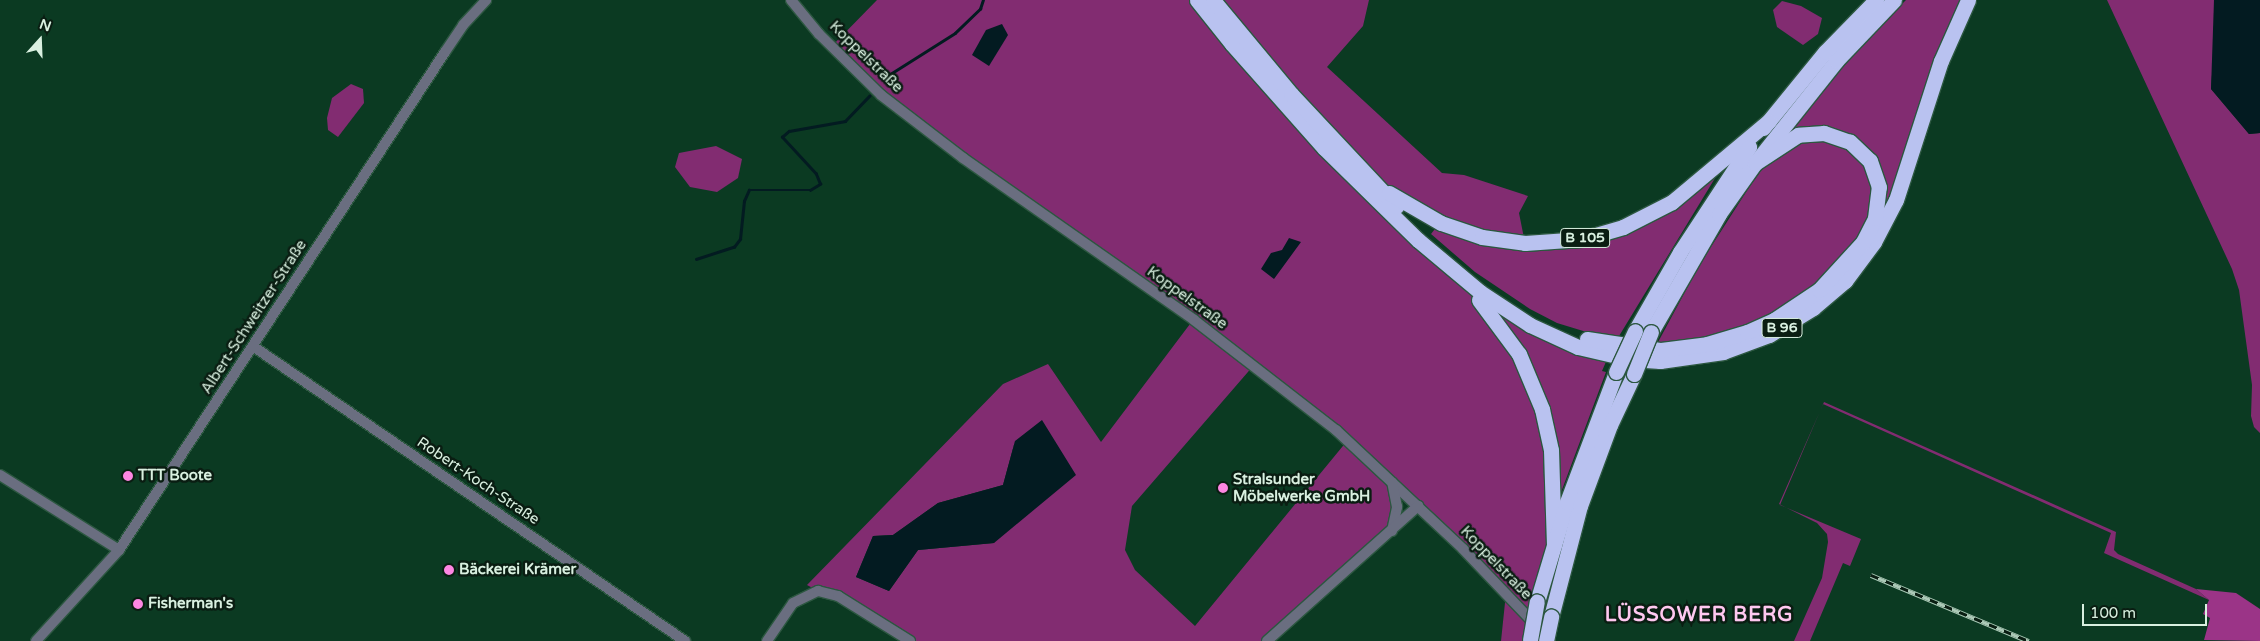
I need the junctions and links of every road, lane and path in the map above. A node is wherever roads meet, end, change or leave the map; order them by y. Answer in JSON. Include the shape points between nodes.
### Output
{"nodes":[{"id":1,"x":486,"y":0,"type":"edge"},
{"id":2,"x":791,"y":0,"type":"edge"},
{"id":3,"x":1197,"y":0,"type":"edge"},
{"id":4,"x":1213,"y":0,"type":"edge"},
{"id":5,"x":1876,"y":0,"type":"edge"},
{"id":6,"x":1894,"y":0,"type":"edge"},
{"id":7,"x":1968,"y":0,"type":"edge"},
{"id":8,"x":1769,"y":121,"type":"junction"},
{"id":9,"x":1755,"y":162,"type":"junction"},
{"id":10,"x":1376,"y":185,"type":"junction"},
{"id":11,"x":1430,"y":251,"type":"junction"},
{"id":12,"x":254,"y":346,"type":"junction"},
{"id":13,"x":0,"y":475,"type":"edge"},
{"id":14,"x":1392,"y":482,"type":"junction"},
{"id":15,"x":1418,"y":506,"type":"junction"},
{"id":16,"x":1392,"y":531,"type":"junction"},
{"id":17,"x":1554,"y":544,"type":"junction"},
{"id":18,"x":119,"y":550,"type":"junction"},
{"id":19,"x":36,"y":641,"type":"edge"},
{"id":20,"x":685,"y":641,"type":"edge"},
{"id":21,"x":767,"y":641,"type":"edge"},
{"id":22,"x":910,"y":641,"type":"edge"},
{"id":23,"x":1267,"y":641,"type":"edge"},
{"id":24,"x":1530,"y":641,"type":"edge"},
{"id":25,"x":1546,"y":641,"type":"edge"},
{"id":26,"x":1550,"y":641,"type":"edge"}],
"edges":[{"from":1,"to":12,"type":"street","name":"Albert-Schweitzer-Straße","via":[[463,24]]},
{"from":2,"to":14,"type":"street","name":"Koppelstraße","via":[[881,95],[963,158],[1254,365],[1336,430]]},
{"from":3,"to":11,"type":"highway","via":[[1281,102]]},
{"from":4,"to":10,"type":"highway","number":"B 105","via":[[1291,94]]},
{"from":5,"to":8,"type":"highway","via":[[1825,52]]},
{"from":6,"to":9,"type":"highway","number":"B 96","via":[[1836,61]]},
{"from":7,"to":11,"type":"highway","number":"B 96","via":[[1941,61],[1896,200],[1874,242],[1845,281],[1814,308],[1769,336],[1723,352],[1682,359],[1630,360],[1608,355],[1578,347],[1530,326],[1480,292]]},
{"from":8,"to":10,"type":"highway","number":"B 105","via":[[1672,202],[1623,227],[1582,239],[1533,243],[1482,237],[1441,224]]},
{"from":8,"to":17,"type":"highway","bridge":true,"via":[[1708,207],[1635,331],[1586,445]]},
{"from":9,"to":10,"type":"highway","number":"B 96","via":[[1798,135],[1824,133],[1850,142],[1870,161],[1879,187],[1872,227],[1863,242],[1819,290],[1774,320],[1707,344],[1661,350],[1582,338],[1529,315],[1456,263]]},
{"from":9,"to":25,"type":"highway","number":"B 96","bridge":true,"via":[[1702,242],[1651,332],[1610,425],[1580,506]]},
{"from":11,"to":17,"type":"highway","via":[[1495,318],[1519,354],[1535,387],[1551,450]]},
{"from":12,"to":18,"type":"street","name":"Albert-Schweitzer-Straße"},
{"from":12,"to":20,"type":"street","name":"Robert-Koch-Straße"},
{"from":13,"to":18,"type":"street"},
{"from":14,"to":15,"type":"street","name":"Koppelstraße"},
{"from":14,"to":16,"type":"street","via":[[1397,507]]},
{"from":15,"to":16,"type":"street"},
{"from":15,"to":26,"type":"street","name":"Koppelstraße"},
{"from":16,"to":23,"type":"street"},
{"from":17,"to":24,"type":"highway","bridge":true},
{"from":18,"to":19,"type":"street","name":"Albert-Schweitzer-Straße"},
{"from":21,"to":22,"type":"street","via":[[793,603],[818,591],[838,596]]}]}
